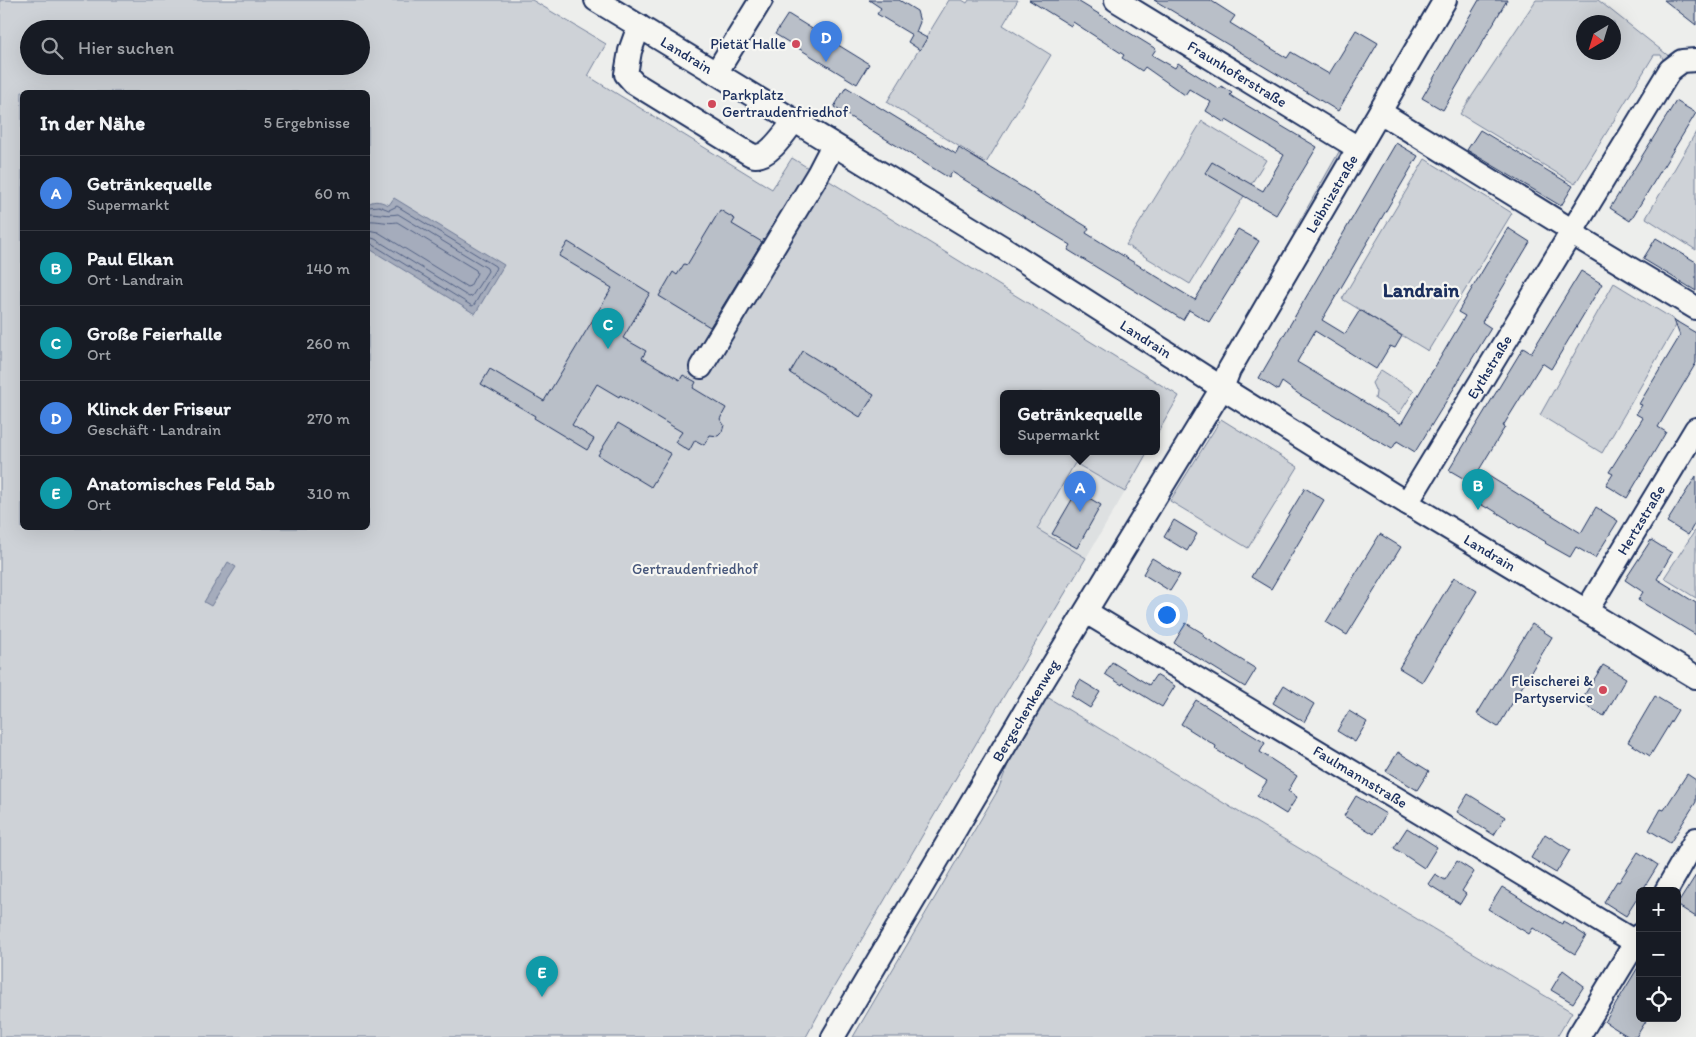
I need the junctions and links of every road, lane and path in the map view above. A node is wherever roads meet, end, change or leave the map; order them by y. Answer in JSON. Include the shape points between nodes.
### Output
{"nodes":[{"id":1,"x":596,"y":0,"type":"edge"},
{"id":2,"x":761,"y":0,"type":"edge"},
{"id":3,"x":1116,"y":0,"type":"edge"},
{"id":4,"x":1445,"y":0,"type":"edge"},
{"id":5,"x":639,"y":26,"type":"junction"},
{"id":6,"x":1696,"y":60,"type":"edge"},
{"id":7,"x":716,"y":72,"type":"junction"},
{"id":8,"x":1380,"y":112,"type":"junction"},
{"id":9,"x":794,"y":121,"type":"junction"},
{"id":10,"x":833,"y":145,"type":"junction"},
{"id":11,"x":1358,"y":148,"type":"junction"},
{"id":12,"x":1572,"y":232,"type":"junction"},
{"id":13,"x":1696,"y":308,"type":"edge"},
{"id":14,"x":702,"y":366,"type":"dead end"},
{"id":15,"x":1222,"y":388,"type":"junction"},
{"id":16,"x":1696,"y":429,"type":"edge"},
{"id":17,"x":1407,"y":503,"type":"junction"},
{"id":18,"x":1587,"y":610,"type":"junction"},
{"id":19,"x":1086,"y":612,"type":"junction"},
{"id":20,"x":1696,"y":677,"type":"edge"},
{"id":21,"x":1696,"y":840,"type":"edge"},
{"id":22,"x":1668,"y":887,"type":"edge"},
{"id":23,"x":1636,"y":937,"type":"edge"},
{"id":24,"x":1636,"y":941,"type":"edge"},
{"id":25,"x":833,"y":1037,"type":"edge"},
{"id":26,"x":1578,"y":1037,"type":"edge"}],
"edges":[{"from":1,"to":5,"type":"street","name":"Landrain"},
{"from":2,"to":7,"type":"street"},
{"from":3,"to":11,"type":"street","name":"Fraunhoferstraße"},
{"from":4,"to":8,"type":"street","name":"Leibnizstraße"},
{"from":5,"to":7,"type":"street","name":"Landrain"},
{"from":5,"to":9,"type":"street","via":[[626,63],[626,74],[634,83],[748,153],[756,156],[770,151]]},
{"from":6,"to":12,"type":"street","name":"Eythstraße","via":[[1682,61],[1670,70]]},
{"from":7,"to":9,"type":"street","name":"Landrain"},
{"from":8,"to":11,"type":"street","name":"Leibnizstraße"},
{"from":8,"to":12,"type":"street"},
{"from":9,"to":10,"type":"street","name":"Landrain"},
{"from":10,"to":14,"type":"street"},
{"from":10,"to":15,"type":"street","name":"Landrain","via":[[1002,247]]},
{"from":11,"to":15,"type":"street","name":"Leibnizstraße","via":[[1229,370]]},
{"from":12,"to":13,"type":"street"},
{"from":12,"to":17,"type":"street","name":"Eythstraße"},
{"from":15,"to":17,"type":"street","name":"Landrain"},
{"from":15,"to":19,"type":"street","name":"Bergschenkenweg"},
{"from":16,"to":18,"type":"street","name":"Hertzstraße"},
{"from":17,"to":18,"type":"street","name":"Landrain"},
{"from":18,"to":20,"type":"street","name":"Landrain"},
{"from":19,"to":23,"type":"street","name":"Faulmannstraße"},
{"from":19,"to":25,"type":"street","name":"Bergschenkenweg"},
{"from":21,"to":22,"type":"street"},
{"from":24,"to":26,"type":"street"}]}
